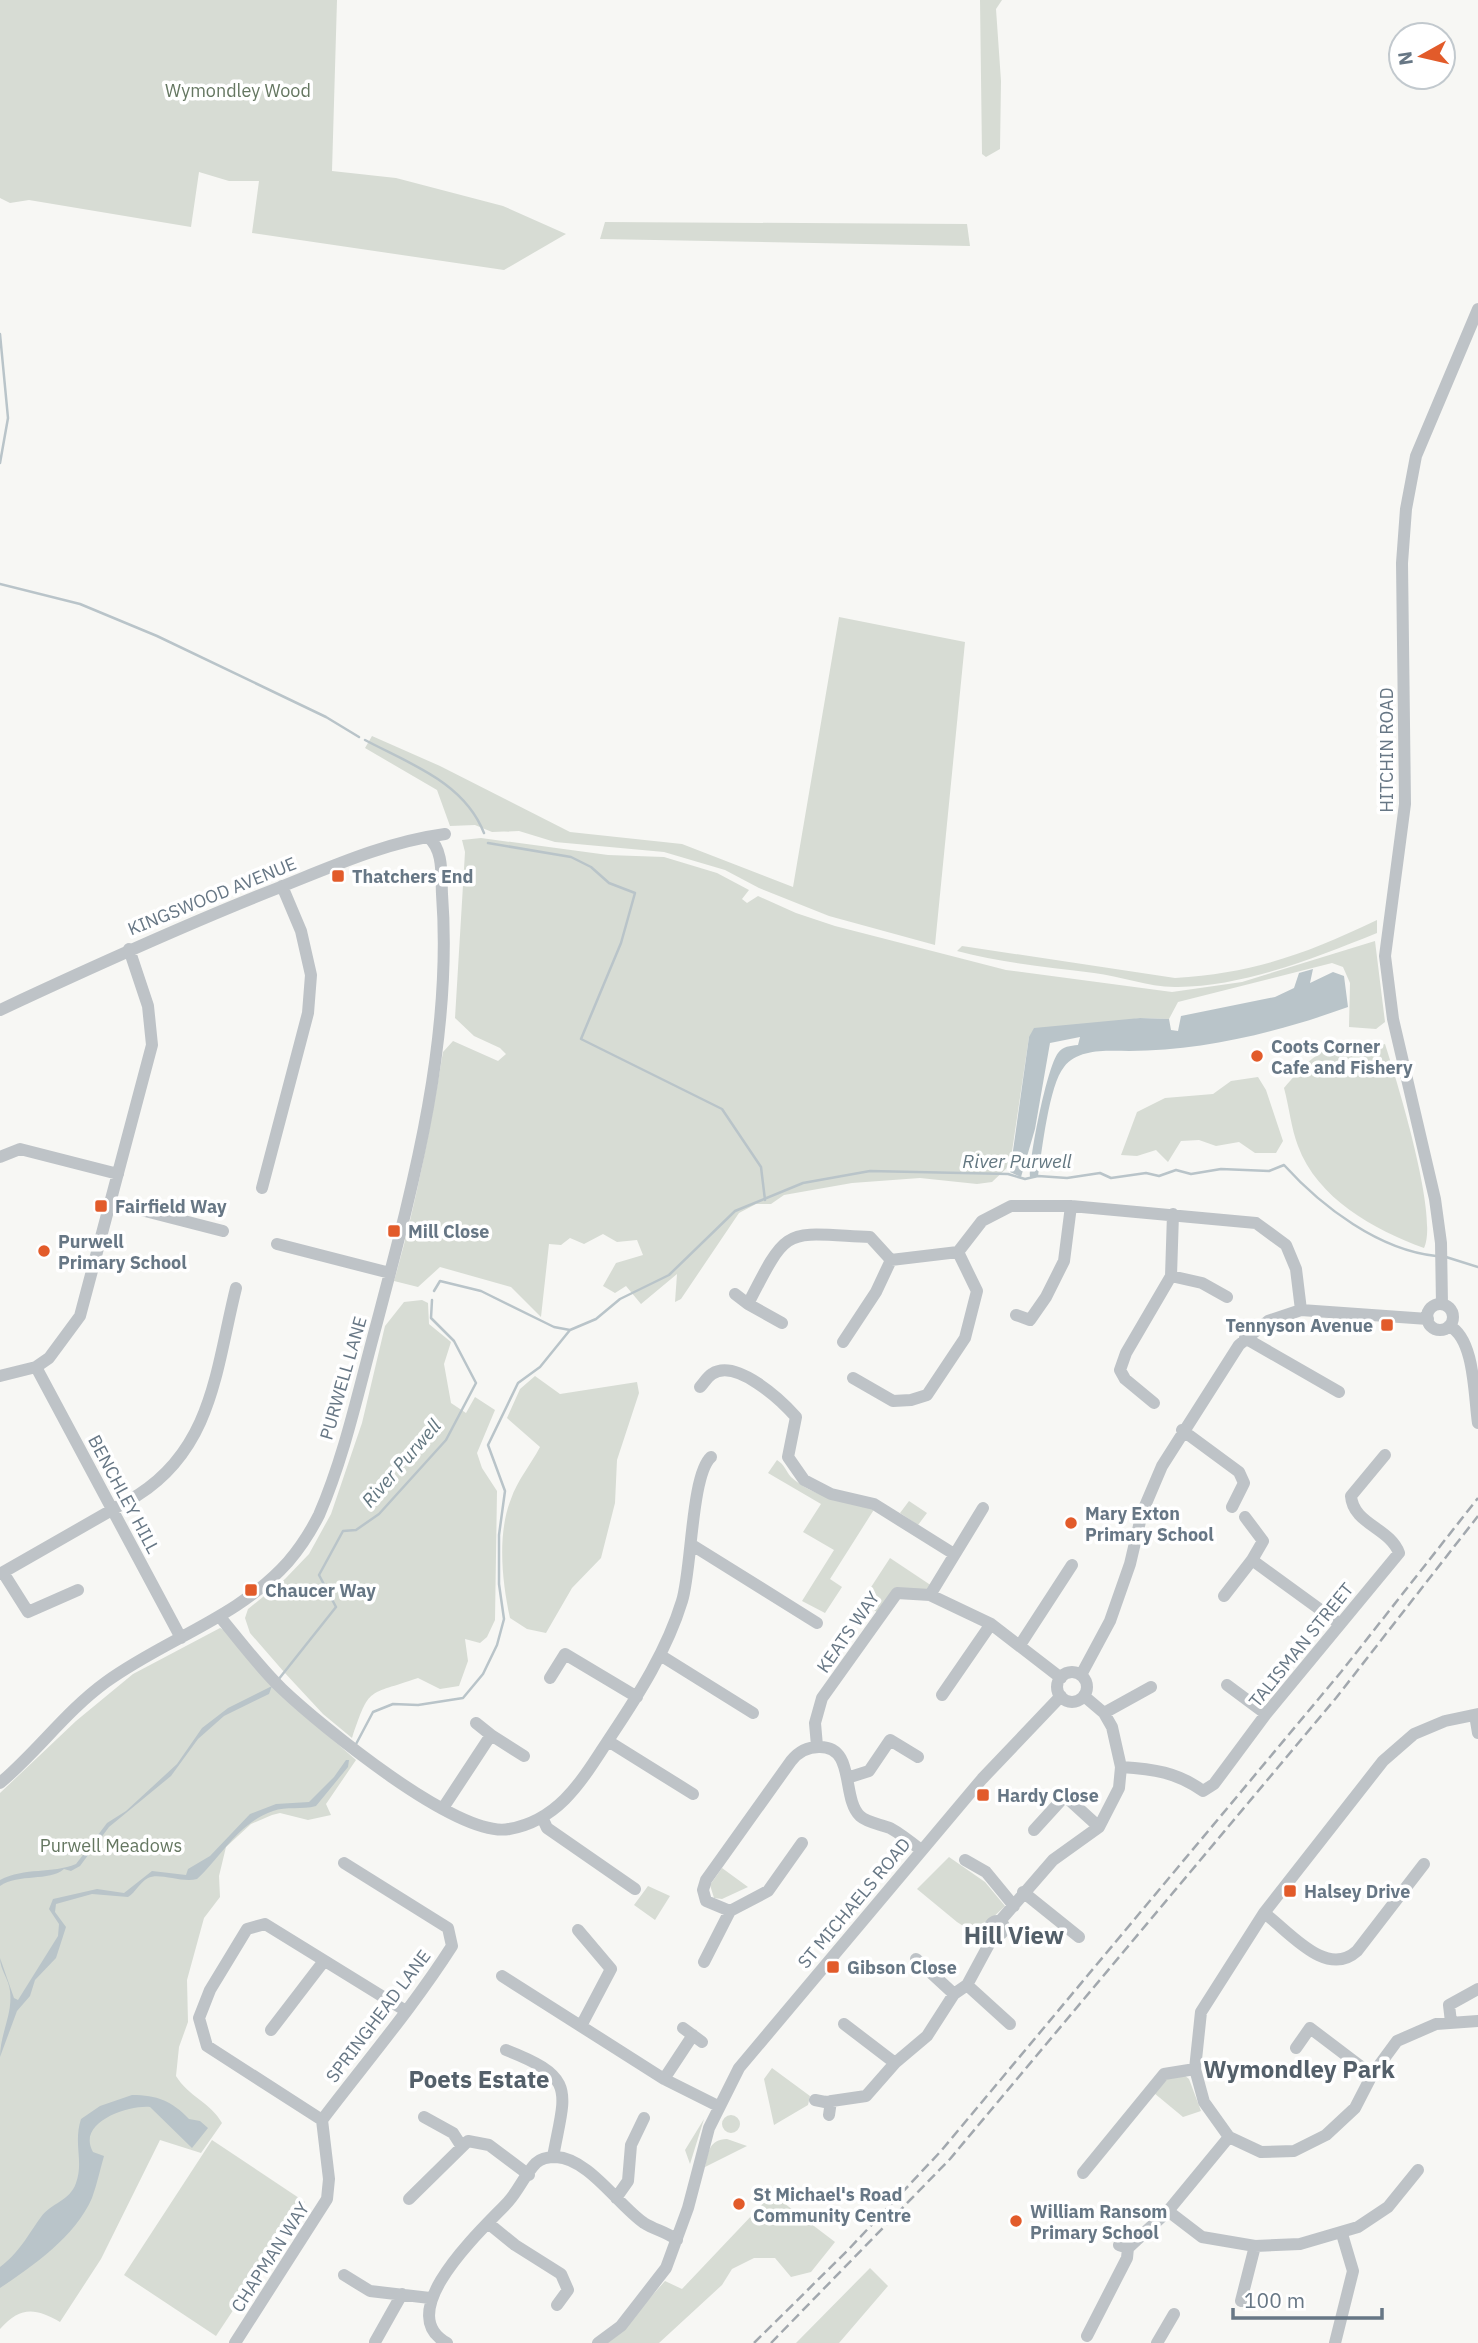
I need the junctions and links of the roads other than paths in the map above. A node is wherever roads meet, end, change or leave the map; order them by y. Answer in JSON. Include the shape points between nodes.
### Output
{"nodes":[{"id":1,"x":1478,"y":309,"type":"edge"},
{"id":2,"x":445,"y":834,"type":"dead end"},
{"id":3,"x":428,"y":836,"type":"junction"},
{"id":4,"x":282,"y":886,"type":"junction"},
{"id":5,"x":129,"y":949,"type":"junction"},
{"id":6,"x":0,"y":1010,"type":"edge"},
{"id":7,"x":0,"y":1157,"type":"edge"},
{"id":8,"x":118,"y":1174,"type":"junction"},
{"id":9,"x":262,"y":1188,"type":"dead end"},
{"id":10,"x":110,"y":1202,"type":"junction"},
{"id":11,"x":1071,"y":1206,"type":"junction"},
{"id":12,"x":1173,"y":1214,"type":"junction"},
{"id":13,"x":223,"y":1231,"type":"dead end"},
{"id":14,"x":277,"y":1244,"type":"dead end"},
{"id":15,"x":958,"y":1252,"type":"junction"},
{"id":16,"x":891,"y":1260,"type":"junction"},
{"id":17,"x":390,"y":1273,"type":"junction"},
{"id":18,"x":1171,"y":1276,"type":"junction"},
{"id":19,"x":236,"y":1288,"type":"dead end"},
{"id":20,"x":735,"y":1294,"type":"dead end"},
{"id":21,"x":1227,"y":1297,"type":"dead end"},
{"id":22,"x":748,"y":1304,"type":"junction"},
{"id":23,"x":1442,"y":1304,"type":"junction"},
{"id":24,"x":1301,"y":1310,"type":"junction"},
{"id":25,"x":1016,"y":1315,"type":"dead end"},
{"id":26,"x":1428,"y":1319,"type":"junction"},
{"id":27,"x":782,"y":1323,"type":"dead end"},
{"id":28,"x":1450,"y":1326,"type":"junction"},
{"id":29,"x":1245,"y":1338,"type":"junction"},
{"id":30,"x":843,"y":1342,"type":"dead end"},
{"id":31,"x":36,"y":1367,"type":"junction"},
{"id":32,"x":0,"y":1376,"type":"edge"},
{"id":33,"x":853,"y":1378,"type":"dead end"},
{"id":34,"x":701,"y":1387,"type":"dead end"},
{"id":35,"x":1339,"y":1392,"type":"dead end"},
{"id":36,"x":1154,"y":1402,"type":"dead end"},
{"id":37,"x":1478,"y":1423,"type":"edge"},
{"id":38,"x":1182,"y":1430,"type":"junction"},
{"id":39,"x":1385,"y":1455,"type":"dead end"},
{"id":40,"x":711,"y":1457,"type":"dead end"},
{"id":41,"x":1231,"y":1507,"type":"dead end"},
{"id":42,"x":983,"y":1508,"type":"dead end"},
{"id":43,"x":112,"y":1510,"type":"junction"},
{"id":44,"x":1245,"y":1517,"type":"dead end"},
{"id":45,"x":692,"y":1545,"type":"junction"},
{"id":46,"x":954,"y":1554,"type":"junction"},
{"id":47,"x":1252,"y":1560,"type":"junction"},
{"id":48,"x":1072,"y":1565,"type":"dead end"},
{"id":49,"x":2,"y":1574,"type":"edge"},
{"id":50,"x":78,"y":1590,"type":"dead end"},
{"id":51,"x":930,"y":1595,"type":"junction"},
{"id":52,"x":1224,"y":1596,"type":"dead end"},
{"id":53,"x":220,"y":1618,"type":"junction"},
{"id":54,"x":817,"y":1623,"type":"dead end"},
{"id":55,"x":991,"y":1624,"type":"junction"},
{"id":56,"x":1340,"y":1624,"type":"junction"},
{"id":57,"x":181,"y":1638,"type":"junction"},
{"id":58,"x":1020,"y":1645,"type":"junction"},
{"id":59,"x":660,"y":1655,"type":"junction"},
{"id":60,"x":1081,"y":1675,"type":"junction"},
{"id":61,"x":550,"y":1678,"type":"dead end"},
{"id":62,"x":1061,"y":1678,"type":"junction"},
{"id":63,"x":1227,"y":1685,"type":"dead end"},
{"id":64,"x":1151,"y":1688,"type":"dead end"},
{"id":65,"x":942,"y":1695,"type":"dead end"},
{"id":66,"x":1060,"y":1696,"type":"junction"},
{"id":67,"x":1084,"y":1696,"type":"junction"},
{"id":68,"x":637,"y":1697,"type":"junction"},
{"id":69,"x":754,"y":1713,"type":"dead end"},
{"id":70,"x":1104,"y":1713,"type":"junction"},
{"id":71,"x":1266,"y":1714,"type":"junction"},
{"id":72,"x":1477,"y":1715,"type":"edge"},
{"id":73,"x":477,"y":1723,"type":"dead end"},
{"id":74,"x":1478,"y":1733,"type":"edge"},
{"id":75,"x":491,"y":1735,"type":"junction"},
{"id":76,"x":608,"y":1741,"type":"junction"},
{"id":77,"x":817,"y":1746,"type":"junction"},
{"id":78,"x":524,"y":1756,"type":"dead end"},
{"id":79,"x":918,"y":1758,"type":"dead end"},
{"id":80,"x":1121,"y":1767,"type":"junction"},
{"id":81,"x":847,"y":1778,"type":"junction"},
{"id":82,"x":0,"y":1783,"type":"edge"},
{"id":83,"x":693,"y":1794,"type":"dead end"},
{"id":84,"x":443,"y":1808,"type":"junction"},
{"id":85,"x":541,"y":1817,"type":"junction"},
{"id":86,"x":1099,"y":1827,"type":"junction"},
{"id":87,"x":1034,"y":1830,"type":"dead end"},
{"id":88,"x":802,"y":1843,"type":"dead end"},
{"id":89,"x":921,"y":1850,"type":"junction"},
{"id":90,"x":965,"y":1860,"type":"dead end"},
{"id":91,"x":344,"y":1863,"type":"dead end"},
{"id":92,"x":1424,"y":1864,"type":"dead end"},
{"id":93,"x":635,"y":1889,"type":"dead end"},
{"id":94,"x":1023,"y":1892,"type":"junction"},
{"id":95,"x":1014,"y":1906,"type":"junction"},
{"id":96,"x":730,"y":1911,"type":"junction"},
{"id":97,"x":1264,"y":1913,"type":"junction"},
{"id":98,"x":578,"y":1930,"type":"dead end"},
{"id":99,"x":1079,"y":1937,"type":"dead end"},
{"id":100,"x":916,"y":1959,"type":"dead end"},
{"id":101,"x":324,"y":1961,"type":"junction"},
{"id":102,"x":704,"y":1962,"type":"dead end"},
{"id":103,"x":502,"y":1976,"type":"dead end"},
{"id":104,"x":967,"y":1984,"type":"junction"},
{"id":105,"x":1478,"y":1989,"type":"edge"},
{"id":106,"x":954,"y":1994,"type":"junction"},
{"id":107,"x":406,"y":2011,"type":"junction"},
{"id":108,"x":1478,"y":2021,"type":"edge"},
{"id":109,"x":1451,"y":2022,"type":"junction"},
{"id":110,"x":844,"y":2024,"type":"dead end"},
{"id":111,"x":1010,"y":2024,"type":"dead end"},
{"id":112,"x":580,"y":2026,"type":"junction"},
{"id":113,"x":271,"y":2030,"type":"dead end"},
{"id":114,"x":692,"y":2035,"type":"dead end"},
{"id":115,"x":1296,"y":2048,"type":"dead end"},
{"id":116,"x":506,"y":2050,"type":"dead end"},
{"id":117,"x":895,"y":2063,"type":"junction"},
{"id":118,"x":1195,"y":2069,"type":"junction"},
{"id":119,"x":1372,"y":2075,"type":"junction"},
{"id":120,"x":664,"y":2079,"type":"junction"},
{"id":121,"x":815,"y":2100,"type":"dead end"},
{"id":122,"x":831,"y":2101,"type":"junction"},
{"id":123,"x":718,"y":2106,"type":"junction"},
{"id":124,"x":829,"y":2115,"type":"dead end"},
{"id":125,"x":424,"y":2117,"type":"dead end"},
{"id":126,"x":644,"y":2118,"type":"dead end"},
{"id":127,"x":323,"y":2120,"type":"junction"},
{"id":128,"x":1229,"y":2137,"type":"junction"},
{"id":129,"x":462,"y":2147,"type":"junction"},
{"id":130,"x":553,"y":2157,"type":"junction"},
{"id":131,"x":1418,"y":2170,"type":"dead end"},
{"id":132,"x":1083,"y":2173,"type":"dead end"},
{"id":133,"x":529,"y":2175,"type":"junction"},
{"id":134,"x":616,"y":2198,"type":"junction"},
{"id":135,"x":409,"y":2199,"type":"dead end"},
{"id":136,"x":1168,"y":2211,"type":"junction"},
{"id":137,"x":488,"y":2223,"type":"junction"},
{"id":138,"x":1342,"y":2234,"type":"junction"},
{"id":139,"x":677,"y":2240,"type":"junction"},
{"id":140,"x":1255,"y":2246,"type":"junction"},
{"id":141,"x":344,"y":2275,"type":"dead end"},
{"id":142,"x":402,"y":2294,"type":"junction"},
{"id":143,"x":430,"y":2298,"type":"junction"},
{"id":144,"x":1241,"y":2301,"type":"dead end"},
{"id":145,"x":557,"y":2305,"type":"dead end"},
{"id":146,"x":1174,"y":2314,"type":"dead end"},
{"id":147,"x":1087,"y":2336,"type":"dead end"},
{"id":148,"x":374,"y":2342,"type":"edge"},
{"id":149,"x":235,"y":2343,"type":"edge"},
{"id":150,"x":447,"y":2343,"type":"edge"},
{"id":151,"x":598,"y":2343,"type":"edge"},
{"id":152,"x":1157,"y":2343,"type":"edge"},
{"id":153,"x":1335,"y":2343,"type":"edge"}],
"edges":[{"from":1,"to":23,"type":"street","name":"HITCHIN ROAD","via":[[1416,456],[1406,509],[1402,563],[1405,804],[1385,956],[1393,1019],[1435,1199]]},
{"from":2,"to":3,"type":"street","name":"KINGSWOOD AVENUE"},
{"from":3,"to":4,"type":"street","name":"KINGSWOOD AVENUE","via":[[378,849]]},
{"from":3,"to":17,"type":"street","name":"PURWELL LANE","via":[[439,852],[445,967],[415,1175]]},
{"from":4,"to":5,"type":"street","name":"KINGSWOOD AVENUE"},
{"from":4,"to":9,"type":"street","via":[[311,975],[308,1013]]},
{"from":5,"to":6,"type":"street","name":"KINGSWOOD AVENUE"},
{"from":5,"to":8,"type":"street","via":[[148,1006],[152,1045]]},
{"from":7,"to":8,"type":"street","via":[[20,1149]]},
{"from":8,"to":10,"type":"street"},
{"from":10,"to":13,"type":"street"},
{"from":10,"to":31,"type":"street","via":[[80,1316],[49,1358]]},
{"from":11,"to":12,"type":"street"},
{"from":11,"to":15,"type":"street","via":[[1011,1206],[982,1221]]},
{"from":11,"to":25,"type":"street","via":[[1064,1261],[1046,1297],[1030,1320]]},
{"from":12,"to":18,"type":"street"},
{"from":12,"to":24,"type":"street","via":[[1256,1223],[1286,1245],[1296,1269]]},
{"from":14,"to":17,"type":"street"},
{"from":15,"to":16,"type":"street"},
{"from":15,"to":33,"type":"street","via":[[977,1291],[965,1338],[927,1395],[893,1401]]},
{"from":16,"to":22,"type":"street","via":[[870,1237],[804,1234],[787,1239],[775,1251]]},
{"from":16,"to":30,"type":"street"},
{"from":17,"to":53,"type":"street","name":"PURWELL LANE","via":[[317,1518],[288,1561]]},
{"from":18,"to":21,"type":"street","via":[[1202,1283]]},
{"from":18,"to":36,"type":"street","via":[[1120,1370]]},
{"from":19,"to":43,"type":"street","via":[[200,1428],[159,1481]]},
{"from":20,"to":22,"type":"street"},
{"from":22,"to":27,"type":"street"},
{"from":23,"to":26,"type":"street","via":[[1433,1307]]},
{"from":23,"to":28,"type":"street","via":[[1452,1312]]},
{"from":24,"to":26,"type":"street"},
{"from":24,"to":29,"type":"street","via":[[1268,1321]]},
{"from":26,"to":28,"type":"street","via":[[1436,1329]]},
{"from":28,"to":37,"type":"street","via":[[1465,1344]]},
{"from":29,"to":35,"type":"street"},
{"from":29,"to":38,"type":"street"},
{"from":31,"to":32,"type":"street"},
{"from":31,"to":43,"type":"street","name":"BENCHLEY HILL"},
{"from":34,"to":46,"type":"street","via":[[711,1374],[733,1370],[760,1385],[796,1417],[788,1457],[804,1480],[831,1494],[874,1504]]},
{"from":38,"to":41,"type":"street","via":[[1238,1472],[1244,1483]]},
{"from":38,"to":60,"type":"street","via":[[1156,1478],[1110,1621]]},
{"from":39,"to":56,"type":"street","name":"TALISMAN STREET","via":[[1351,1496],[1352,1505],[1395,1543],[1399,1553]]},
{"from":40,"to":45,"type":"street","via":[[698,1486]]},
{"from":42,"to":46,"type":"street"},
{"from":43,"to":49,"type":"street"},
{"from":43,"to":57,"type":"street","name":"BENCHLEY HILL"},
{"from":44,"to":47,"type":"street","via":[[1264,1541]]},
{"from":45,"to":54,"type":"street"},
{"from":45,"to":59,"type":"street","via":[[682,1601]]},
{"from":46,"to":51,"type":"street"},
{"from":47,"to":52,"type":"street"},
{"from":47,"to":56,"type":"street"},
{"from":48,"to":58,"type":"street"},
{"from":49,"to":50,"type":"street","via":[[28,1612]]},
{"from":51,"to":55,"type":"street","name":"KEATS WAY"},
{"from":51,"to":77,"type":"street","name":"KEATS WAY","via":[[897,1592],[881,1613],[822,1698],[815,1723]]},
{"from":53,"to":57,"type":"street","name":"PURWELL LANE"},
{"from":53,"to":84,"type":"street","via":[[282,1689],[352,1750]]},
{"from":55,"to":58,"type":"street","name":"KEATS WAY"},
{"from":55,"to":65,"type":"street"},
{"from":56,"to":71,"type":"street","name":"TALISMAN STREET"},
{"from":57,"to":82,"type":"street","name":"PURWELL LANE","via":[[105,1682]]},
{"from":58,"to":62,"type":"street","name":"KEATS WAY"},
{"from":59,"to":68,"type":"street"},
{"from":59,"to":69,"type":"street"},
{"from":60,"to":62,"type":"street","via":[[1069,1672]]},
{"from":60,"to":67,"type":"street","via":[[1087,1688]]},
{"from":61,"to":68,"type":"street","via":[[565,1654]]},
{"from":62,"to":66,"type":"street"},
{"from":63,"to":71,"type":"street"},
{"from":64,"to":70,"type":"street"},
{"from":66,"to":67,"type":"street","via":[[1073,1702]]},
{"from":66,"to":89,"type":"street","name":"ST MICHAELS ROAD"},
{"from":67,"to":70,"type":"street"},
{"from":68,"to":76,"type":"street"},
{"from":70,"to":80,"type":"street"},
{"from":71,"to":80,"type":"street","name":"TALISMAN STREET","via":[[1214,1784],[1203,1791],[1161,1770]]},
{"from":72,"to":74,"type":"street"},
{"from":72,"to":97,"type":"street","via":[[1430,1727],[1393,1749]]},
{"from":73,"to":75,"type":"street"},
{"from":75,"to":78,"type":"street"},
{"from":75,"to":84,"type":"street"},
{"from":76,"to":83,"type":"street"},
{"from":76,"to":85,"type":"street","via":[[571,1796]]},
{"from":77,"to":81,"type":"street","via":[[836,1754]]},
{"from":77,"to":96,"type":"street","via":[[795,1756],[706,1880],[706,1900]]},
{"from":79,"to":81,"type":"street","via":[[890,1740],[869,1772]]},
{"from":80,"to":86,"type":"street","via":[[1119,1788]]},
{"from":81,"to":89,"type":"street","via":[[859,1815]]},
{"from":84,"to":85,"type":"street","via":[[492,1829],[508,1830]]},
{"from":85,"to":93,"type":"street","via":[[547,1828]]},
{"from":86,"to":87,"type":"street","via":[[1065,1796]]},
{"from":86,"to":94,"type":"street","via":[[1053,1860]]},
{"from":88,"to":96,"type":"street","via":[[768,1891]]},
{"from":89,"to":123,"type":"street","name":"ST MICHAELS ROAD","via":[[739,2068]]},
{"from":90,"to":95,"type":"street","via":[[986,1872]]},
{"from":91,"to":107,"type":"street","name":"SPRINGHEAD LANE","via":[[448,1928],[452,1937],[452,1946]]},
{"from":92,"to":97,"type":"street","via":[[1357,1951],[1343,1960],[1322,1958]]},
{"from":94,"to":95,"type":"street"},
{"from":94,"to":99,"type":"street"},
{"from":95,"to":104,"type":"street","via":[[1000,1922],[1004,1931],[994,1935]]},
{"from":96,"to":102,"type":"street"},
{"from":97,"to":118,"type":"street","via":[[1201,2012]]},
{"from":98,"to":112,"type":"street","via":[[617,1971]]},
{"from":100,"to":106,"type":"street"},
{"from":101,"to":107,"type":"street"},
{"from":101,"to":113,"type":"street"},
{"from":101,"to":127,"type":"street","via":[[265,1924],[247,1929],[210,1990],[199,2018],[207,2046]]},
{"from":103,"to":112,"type":"street"},
{"from":104,"to":106,"type":"street"},
{"from":104,"to":111,"type":"street"},
{"from":105,"to":109,"type":"street","via":[[1449,2004]]},
{"from":106,"to":117,"type":"street","via":[[926,2036]]},
{"from":107,"to":127,"type":"street","name":"SPRINGHEAD LANE"},
{"from":108,"to":109,"type":"street"},
{"from":109,"to":119,"type":"street","via":[[1397,2041]]},
{"from":110,"to":117,"type":"street"},
{"from":112,"to":120,"type":"street"},
{"from":114,"to":120,"type":"street"},
{"from":115,"to":119,"type":"street","via":[[1310,2028]]},
{"from":116,"to":130,"type":"street","via":[[547,2068],[564,2095]]},
{"from":117,"to":122,"type":"street","via":[[866,2096]]},
{"from":118,"to":128,"type":"street","via":[[1204,2102]]},
{"from":118,"to":132,"type":"street","via":[[1164,2074]]},
{"from":119,"to":128,"type":"street","via":[[1355,2108],[1326,2134],[1294,2151],[1261,2152]]},
{"from":120,"to":123,"type":"street"},
{"from":121,"to":122,"type":"street"},
{"from":122,"to":124,"type":"street"},
{"from":123,"to":139,"type":"street","name":"ST MICHAELS ROAD"},
{"from":125,"to":129,"type":"street","via":[[453,2133]]},
{"from":126,"to":134,"type":"street","via":[[631,2145],[628,2181]]},
{"from":127,"to":149,"type":"street","name":"CHAPMAN WAY","via":[[327,2199]]},
{"from":128,"to":136,"type":"street"},
{"from":129,"to":133,"type":"street","via":[[468,2141],[482,2142]]},
{"from":129,"to":135,"type":"street"},
{"from":130,"to":133,"type":"street","via":[[537,2162]]},
{"from":130,"to":134,"type":"street","via":[[578,2164]]},
{"from":131,"to":138,"type":"street","via":[[1388,2207]]},
{"from":133,"to":137,"type":"street"},
{"from":134,"to":139,"type":"street","via":[[643,2222]]},
{"from":136,"to":140,"type":"street","via":[[1202,2237]]},
{"from":136,"to":147,"type":"street","via":[[1124,2247],[1128,2258]]},
{"from":137,"to":143,"type":"street"},
{"from":137,"to":145,"type":"street","via":[[562,2274],[568,2290]]},
{"from":138,"to":140,"type":"street","via":[[1300,2244]]},
{"from":138,"to":153,"type":"street","via":[[1353,2271]]},
{"from":139,"to":151,"type":"street","via":[[666,2268],[648,2294],[621,2326]]},
{"from":140,"to":144,"type":"street"},
{"from":141,"to":142,"type":"street","via":[[370,2291]]},
{"from":142,"to":143,"type":"street"},
{"from":142,"to":148,"type":"street"},
{"from":143,"to":150,"type":"street","via":[[433,2329]]},
{"from":146,"to":152,"type":"street"}]}
